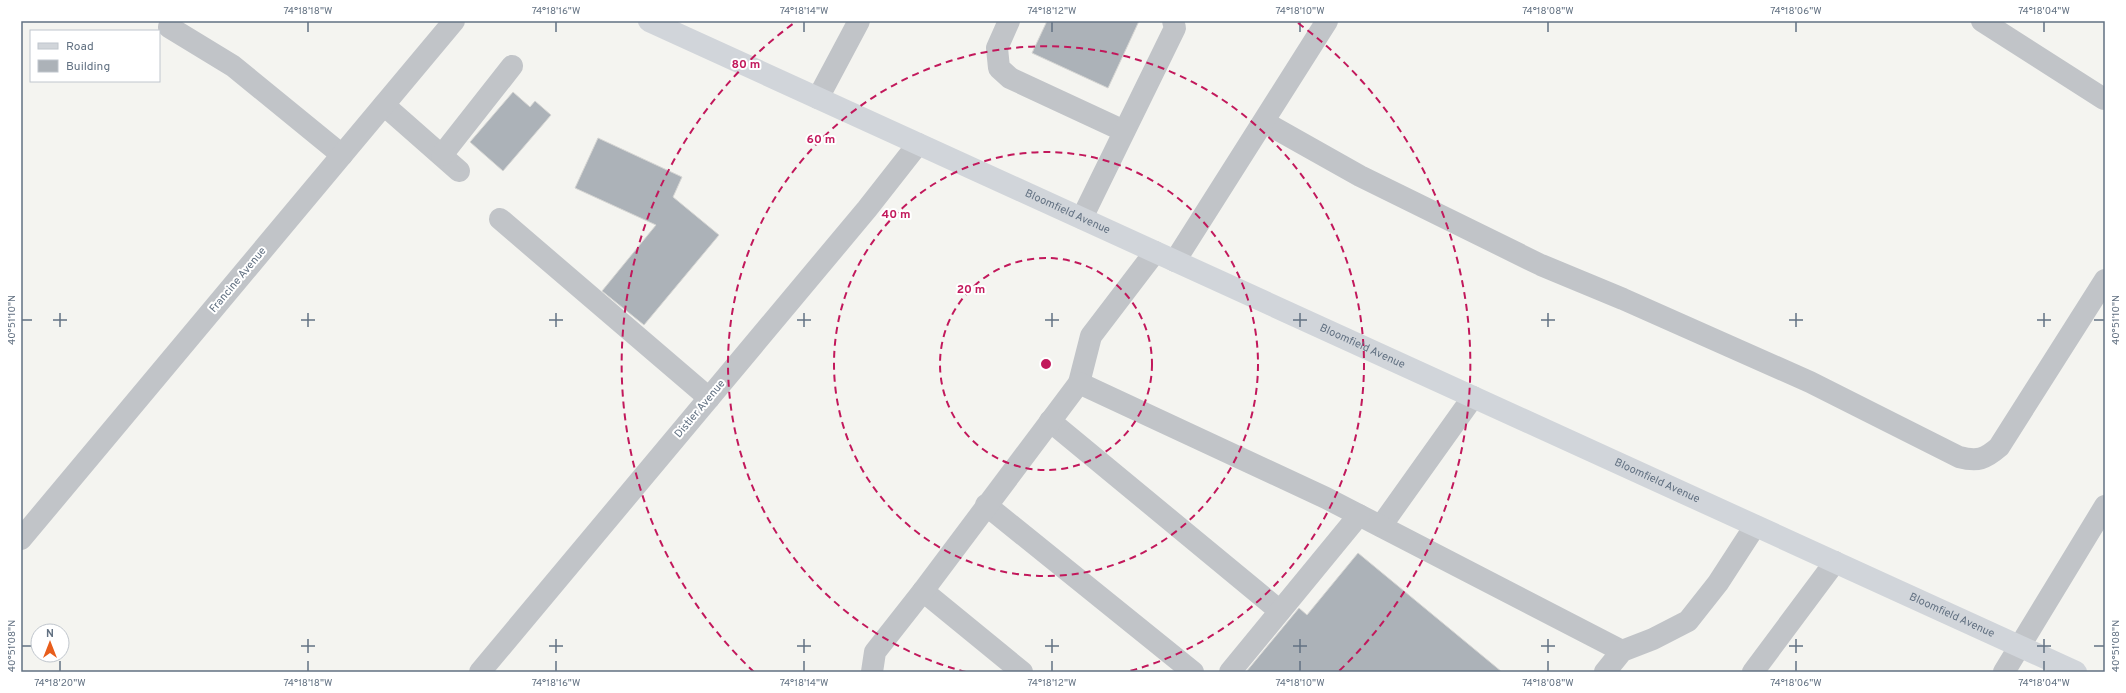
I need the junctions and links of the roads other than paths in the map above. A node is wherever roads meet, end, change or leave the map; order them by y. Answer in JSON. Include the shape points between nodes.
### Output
{"nodes":[{"id":1,"x":454,"y":21,"type":"edge"},
{"id":2,"x":649,"y":21,"type":"edge"},
{"id":3,"x":859,"y":21,"type":"edge"},
{"id":4,"x":1009,"y":21,"type":"edge"},
{"id":5,"x":1173,"y":21,"type":"edge"},
{"id":6,"x":1327,"y":21,"type":"edge"},
{"id":7,"x":1982,"y":21,"type":"edge"},
{"id":8,"x":170,"y":27,"type":"dead end"},
{"id":9,"x":512,"y":66,"type":"dead end"},
{"id":10,"x":818,"y":98,"type":"junction"},
{"id":11,"x":2105,"y":99,"type":"edge"},
{"id":12,"x":384,"y":105,"type":"junction"},
{"id":13,"x":1264,"y":122,"type":"junction"},
{"id":14,"x":1124,"y":131,"type":"junction"},
{"id":15,"x":918,"y":144,"type":"junction"},
{"id":16,"x":342,"y":155,"type":"junction"},
{"id":17,"x":442,"y":155,"type":"junction"},
{"id":18,"x":459,"y":171,"type":"dead end"},
{"id":19,"x":1082,"y":218,"type":"junction"},
{"id":20,"x":500,"y":220,"type":"dead end"},
{"id":21,"x":1155,"y":252,"type":"junction"},
{"id":22,"x":1175,"y":261,"type":"junction"},
{"id":23,"x":2105,"y":280,"type":"edge"},
{"id":24,"x":1079,"y":383,"type":"junction"},
{"id":25,"x":1473,"y":397,"type":"junction"},
{"id":26,"x":709,"y":398,"type":"junction"},
{"id":27,"x":1050,"y":421,"type":"junction"},
{"id":28,"x":986,"y":505,"type":"junction"},
{"id":29,"x":1359,"y":515,"type":"junction"},
{"id":30,"x":2103,"y":515,"type":"edge"},
{"id":31,"x":1381,"y":526,"type":"junction"},
{"id":32,"x":1755,"y":526,"type":"junction"},
{"id":33,"x":21,"y":539,"type":"edge"},
{"id":34,"x":1835,"y":562,"type":"junction"},
{"id":35,"x":923,"y":591,"type":"junction"},
{"id":36,"x":1280,"y":611,"type":"junction"},
{"id":37,"x":2019,"y":646,"type":"junction"},
{"id":38,"x":1622,"y":650,"type":"junction"},
{"id":39,"x":480,"y":672,"type":"edge"},
{"id":40,"x":872,"y":672,"type":"edge"},
{"id":41,"x":1022,"y":672,"type":"edge"},
{"id":42,"x":1193,"y":672,"type":"edge"},
{"id":43,"x":1230,"y":672,"type":"edge"},
{"id":44,"x":1605,"y":672,"type":"edge"},
{"id":45,"x":1753,"y":672,"type":"edge"},
{"id":46,"x":2004,"y":672,"type":"edge"},
{"id":47,"x":2076,"y":672,"type":"edge"}],
"edges":[{"from":1,"to":12,"type":"street","name":"Francine Avenue"},
{"from":2,"to":10,"type":"main road","name":"Bloomfield Avenue"},
{"from":3,"to":10,"type":"street"},
{"from":4,"to":14,"type":"street","via":[[997,48],[999,68],[1010,78]]},
{"from":5,"to":14,"type":"street","via":[[1175,28]]},
{"from":6,"to":13,"type":"street"},
{"from":7,"to":11,"type":"street"},
{"from":8,"to":16,"type":"street","via":[[233,66]]},
{"from":9,"to":17,"type":"street"},
{"from":10,"to":15,"type":"main road","name":"Bloomfield Avenue"},
{"from":12,"to":16,"type":"street","name":"Francine Avenue"},
{"from":12,"to":17,"type":"street"},
{"from":13,"to":22,"type":"street"},
{"from":13,"to":23,"type":"street","via":[[1360,176],[1541,265],[1810,382],[1960,457],[1973,461],[1989,456],[1999,447]]},
{"from":14,"to":19,"type":"street"},
{"from":15,"to":19,"type":"main road","name":"Bloomfield Avenue"},
{"from":15,"to":26,"type":"street","name":"Distler Avenue"},
{"from":16,"to":33,"type":"street","name":"Francine Avenue"},
{"from":17,"to":18,"type":"street"},
{"from":19,"to":21,"type":"main road","name":"Bloomfield Avenue"},
{"from":20,"to":26,"type":"street"},
{"from":21,"to":22,"type":"main road","name":"Bloomfield Avenue"},
{"from":21,"to":24,"type":"street","via":[[1091,336]]},
{"from":22,"to":25,"type":"main road","name":"Bloomfield Avenue"},
{"from":24,"to":27,"type":"street"},
{"from":24,"to":29,"type":"street"},
{"from":25,"to":31,"type":"street"},
{"from":25,"to":32,"type":"main road","name":"Bloomfield Avenue"},
{"from":26,"to":39,"type":"street","name":"Distler Avenue"},
{"from":27,"to":28,"type":"street"},
{"from":27,"to":36,"type":"street"},
{"from":28,"to":35,"type":"street"},
{"from":28,"to":42,"type":"street"},
{"from":29,"to":31,"type":"street"},
{"from":29,"to":36,"type":"street"},
{"from":30,"to":37,"type":"street"},
{"from":31,"to":38,"type":"street"},
{"from":32,"to":34,"type":"main road","name":"Bloomfield Avenue"},
{"from":32,"to":38,"type":"street","via":[[1718,584],[1688,620],[1653,639]]},
{"from":34,"to":37,"type":"main road","name":"Bloomfield Avenue"},
{"from":34,"to":45,"type":"street"},
{"from":35,"to":40,"type":"street","via":[[874,652]]},
{"from":35,"to":41,"type":"street"},
{"from":36,"to":43,"type":"street"},
{"from":37,"to":46,"type":"street"},
{"from":37,"to":47,"type":"main road","name":"Bloomfield Avenue"},
{"from":38,"to":44,"type":"street"}]}
